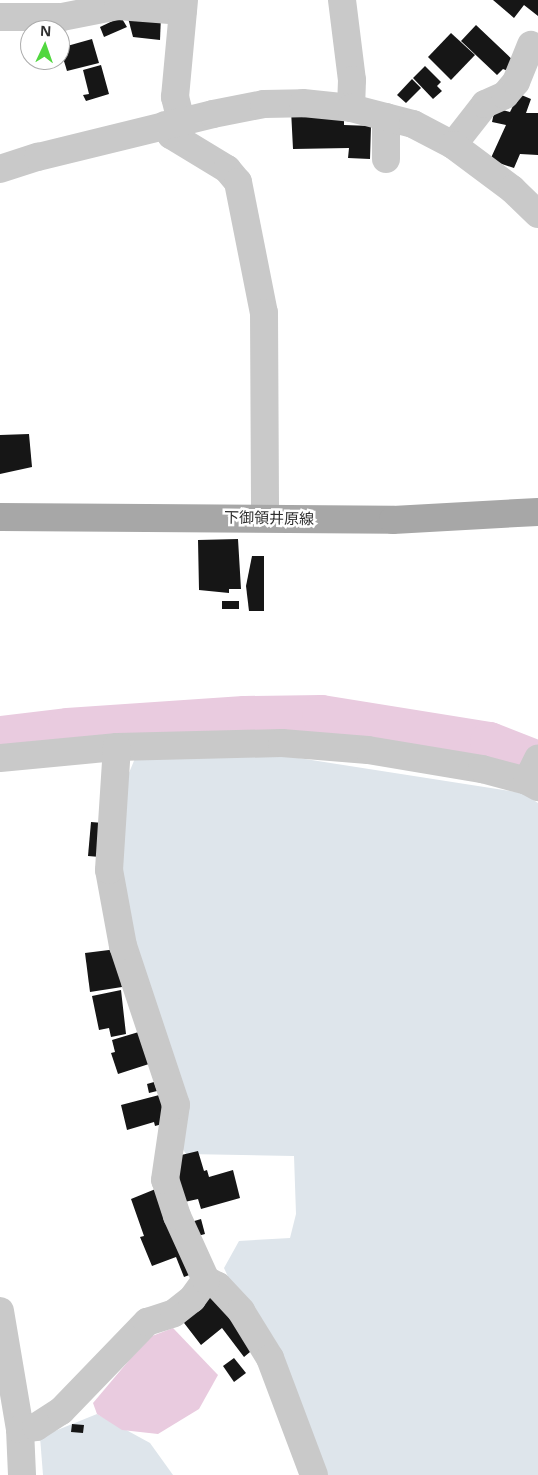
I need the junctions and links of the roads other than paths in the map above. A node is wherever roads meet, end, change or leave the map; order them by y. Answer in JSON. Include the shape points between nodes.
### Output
{"nodes":[{"id":1,"x":342,"y":0,"type":"edge"},
{"id":2,"x":183,"y":5,"type":"edge"},
{"id":3,"x":0,"y":17,"type":"edge"},
{"id":4,"x":531,"y":45,"type":"dead end"},
{"id":5,"x":351,"y":108,"type":"junction"},
{"id":6,"x":386,"y":116,"type":"junction"},
{"id":7,"x":173,"y":123,"type":"junction"},
{"id":8,"x":453,"y":145,"type":"junction"},
{"id":9,"x":386,"y":159,"type":"dead end"},
{"id":10,"x":0,"y":169,"type":"edge"},
{"id":11,"x":538,"y":214,"type":"edge"},
{"id":12,"x":538,"y":512,"type":"edge"},
{"id":13,"x":0,"y":517,"type":"edge"},
{"id":14,"x":264,"y":517,"type":"junction"},
{"id":15,"x":117,"y":747,"type":"junction"},
{"id":16,"x":0,"y":758,"type":"edge"},
{"id":17,"x":533,"y":775,"type":"edge"},
{"id":18,"x":206,"y":1280,"type":"junction"},
{"id":19,"x":0,"y":1311,"type":"edge"},
{"id":20,"x":20,"y":1429,"type":"junction"},
{"id":21,"x":22,"y":1475,"type":"edge"},
{"id":22,"x":314,"y":1475,"type":"edge"}],
"edges":[{"from":1,"to":5,"type":"street","via":[[352,80]]},
{"from":2,"to":3,"type":"street","via":[[118,6],[62,17]]},
{"from":2,"to":7,"type":"street"},
{"from":4,"to":8,"type":"street","via":[[516,82],[506,95],[485,104]]},
{"from":5,"to":6,"type":"street"},
{"from":5,"to":7,"type":"street","via":[[303,103],[264,104]]},
{"from":6,"to":8,"type":"street","via":[[413,124]]},
{"from":6,"to":9,"type":"street"},
{"from":7,"to":10,"type":"street"},
{"from":7,"to":14,"type":"street","via":[[171,135],[227,169],[238,182],[264,313]]},
{"from":8,"to":11,"type":"street","via":[[512,189]]},
{"from":12,"to":14,"type":"main road","name":"下御領井原線","via":[[393,520]]},
{"from":13,"to":14,"type":"main road","name":"下御領井原線"},
{"from":15,"to":16,"type":"street"},
{"from":15,"to":17,"type":"street","via":[[282,742],[368,750]]},
{"from":15,"to":18,"type":"street","via":[[109,870],[123,946],[176,1105],[165,1180],[177,1216]]},
{"from":18,"to":20,"type":"street","via":[[192,1300],[174,1313],[147,1322],[61,1411],[36,1427]]},
{"from":18,"to":22,"type":"street","via":[[218,1286],[242,1311],[270,1358]]},
{"from":19,"to":20,"type":"street"},
{"from":20,"to":21,"type":"street"}]}
